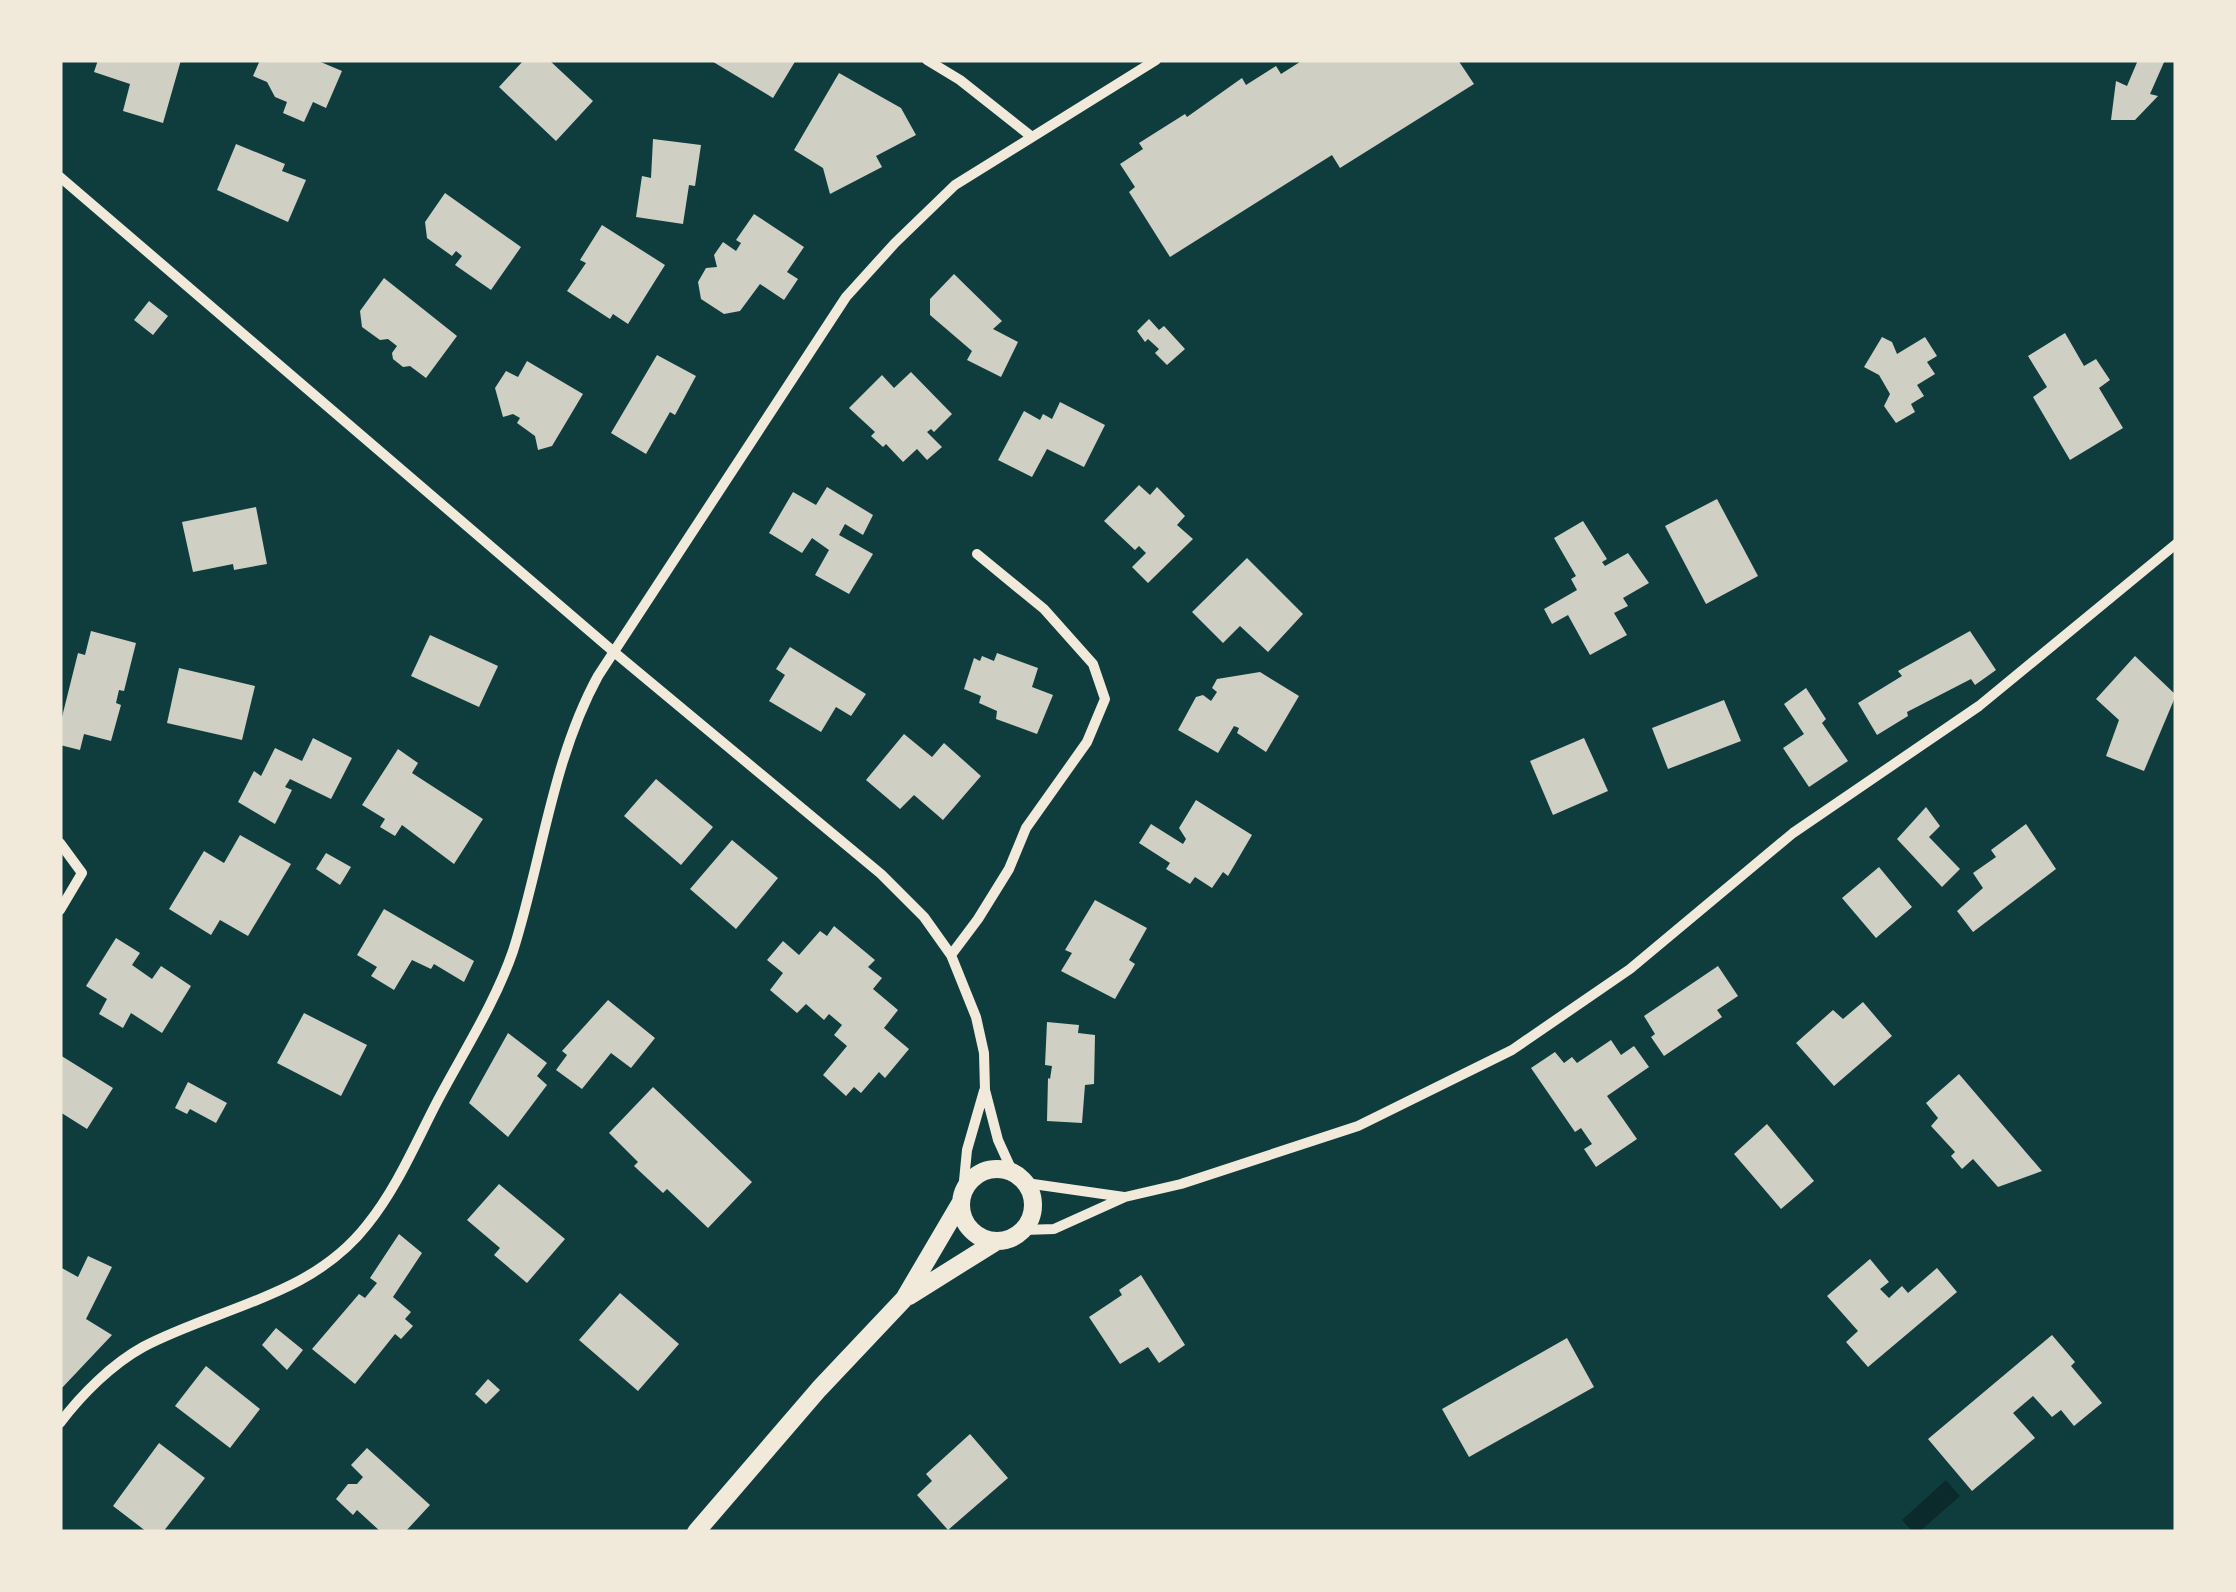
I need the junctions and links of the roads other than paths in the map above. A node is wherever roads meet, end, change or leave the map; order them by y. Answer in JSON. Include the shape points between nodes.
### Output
{"nodes":[{"id":1,"x":926,"y":60,"type":"edge"},
{"id":2,"x":1156,"y":60,"type":"edge"},
{"id":3,"x":1032,"y":137,"type":"junction"},
{"id":4,"x":60,"y":178,"type":"edge"},
{"id":5,"x":2176,"y":544,"type":"edge"},
{"id":6,"x":977,"y":554,"type":"dead end"},
{"id":7,"x":614,"y":652,"type":"junction"},
{"id":8,"x":60,"y":843,"type":"edge"},
{"id":9,"x":60,"y":910,"type":"edge"},
{"id":10,"x":951,"y":954,"type":"junction"},
{"id":11,"x":985,"y":1090,"type":"junction"},
{"id":12,"x":1020,"y":1178,"type":"junction"},
{"id":13,"x":962,"y":1197,"type":"junction"},
{"id":14,"x":1125,"y":1197,"type":"junction"},
{"id":15,"x":1024,"y":1230,"type":"junction"},
{"id":16,"x":998,"y":1242,"type":"junction"},
{"id":17,"x":904,"y":1299,"type":"junction"},
{"id":18,"x":60,"y":1424,"type":"edge"},
{"id":19,"x":696,"y":1532,"type":"edge"}],
"edges":[{"from":1,"to":3,"type":"street"},
{"from":2,"to":3,"type":"street"},
{"from":3,"to":7,"type":"street","via":[[955,185],[846,297]]},
{"from":4,"to":7,"type":"street"},
{"from":5,"to":14,"type":"street","via":[[1979,706],[1794,833],[1630,969],[1512,1050],[1358,1126]]},
{"from":6,"to":10,"type":"street","via":[[1044,609],[1093,664],[1105,699],[1087,742]]},
{"from":7,"to":10,"type":"street","via":[[881,874]]},
{"from":7,"to":18,"type":"street","via":[[578,713],[496,991],[367,1226],[296,1284],[142,1348],[97,1382]]},
{"from":8,"to":9,"type":"street","via":[[82,873]]},
{"from":10,"to":11,"type":"street","via":[[976,1017]]},
{"from":11,"to":12,"type":"street","via":[[998,1140]]},
{"from":11,"to":13,"type":"street"},
{"from":12,"to":13,"type":"street","via":[[990,1170],[970,1181]]},
{"from":12,"to":14,"type":"street"},
{"from":12,"to":15,"type":"street","via":[[1033,1207]]},
{"from":13,"to":16,"type":"street","via":[[970,1230]]},
{"from":13,"to":17,"type":"street"},
{"from":14,"to":15,"type":"street","via":[[1054,1229]]},
{"from":15,"to":16,"type":"street"},
{"from":16,"to":17,"type":"street"},
{"from":17,"to":19,"type":"street"}]}
